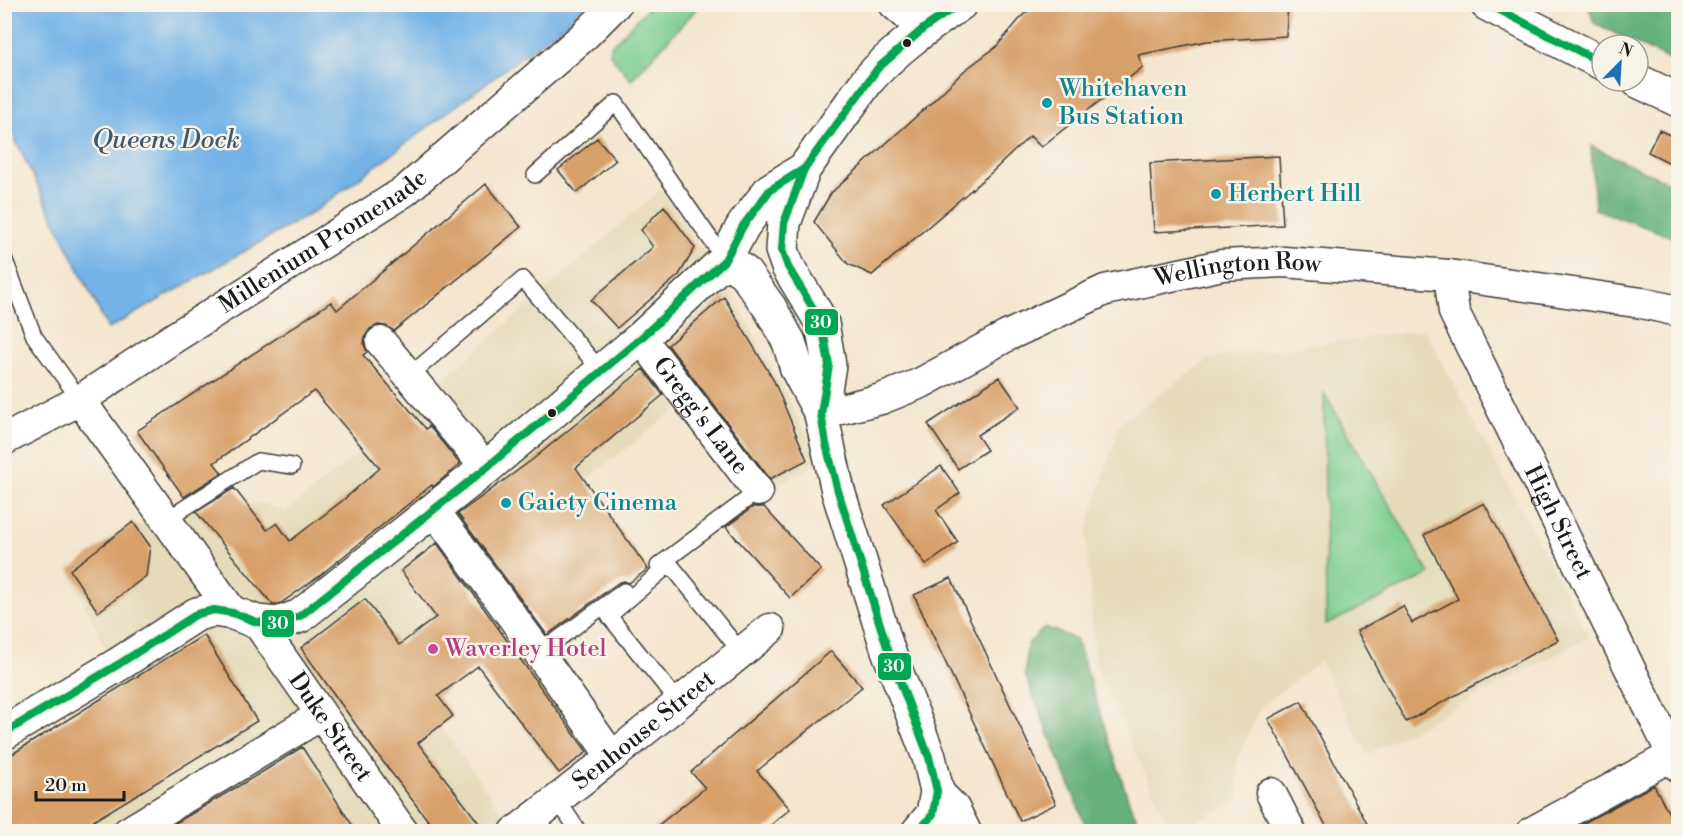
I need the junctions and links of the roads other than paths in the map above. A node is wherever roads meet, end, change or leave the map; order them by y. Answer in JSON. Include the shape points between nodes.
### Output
{"nodes":[{"id":1,"x":616,"y":4,"type":"edge"},
{"id":2,"x":894,"y":4,"type":"edge"},
{"id":3,"x":960,"y":4,"type":"edge"},
{"id":4,"x":1487,"y":4,"type":"edge"},
{"id":5,"x":923,"y":29,"type":"junction"},
{"id":6,"x":1590,"y":57,"type":"edge"},
{"id":7,"x":1650,"y":87,"type":"edge"},
{"id":8,"x":1678,"y":100,"type":"edge"},
{"id":9,"x":804,"y":169,"type":"junction"},
{"id":10,"x":535,"y":175,"type":"dead end"},
{"id":11,"x":782,"y":250,"type":"junction"},
{"id":12,"x":4,"y":258,"type":"edge"},
{"id":13,"x":724,"y":260,"type":"junction"},
{"id":14,"x":1449,"y":275,"type":"junction"},
{"id":15,"x":1678,"y":311,"type":"edge"},
{"id":16,"x":641,"y":338,"type":"junction"},
{"id":17,"x":381,"y":342,"type":"dead end"},
{"id":18,"x":602,"y":372,"type":"junction"},
{"id":19,"x":409,"y":376,"type":"junction"},
{"id":20,"x":80,"y":400,"type":"junction"},
{"id":21,"x":821,"y":414,"type":"junction"},
{"id":22,"x":4,"y":440,"type":"edge"},
{"id":23,"x":292,"y":466,"type":"dead end"},
{"id":24,"x":486,"y":468,"type":"junction"},
{"id":25,"x":759,"y":491,"type":"joint"},
{"id":26,"x":433,"y":509,"type":"junction"},
{"id":27,"x":166,"y":520,"type":"junction"},
{"id":28,"x":245,"y":618,"type":"junction"},
{"id":29,"x":770,"y":628,"type":"dead end"},
{"id":30,"x":741,"y":652,"type":"junction"},
{"id":31,"x":540,"y":653,"type":"junction"},
{"id":32,"x":679,"y":703,"type":"junction"},
{"id":33,"x":321,"y":714,"type":"junction"},
{"id":34,"x":4,"y":733,"type":"edge"},
{"id":35,"x":612,"y":757,"type":"junction"},
{"id":36,"x":1676,"y":760,"type":"edge"},
{"id":37,"x":937,"y":791,"type":"junction"},
{"id":38,"x":1271,"y":793,"type":"dead end"},
{"id":39,"x":557,"y":799,"type":"junction"},
{"id":40,"x":128,"y":831,"type":"edge"},
{"id":41,"x":403,"y":831,"type":"edge"},
{"id":42,"x":515,"y":831,"type":"edge"},
{"id":43,"x":579,"y":831,"type":"edge"},
{"id":44,"x":918,"y":831,"type":"edge"},
{"id":45,"x":966,"y":831,"type":"edge"},
{"id":46,"x":1291,"y":831,"type":"edge"},
{"id":47,"x":1532,"y":831,"type":"edge"}],
"edges":[{"from":1,"to":20,"type":"street","name":"Millenium Promenade","via":[[405,190]]},
{"from":2,"to":5,"type":"street"},
{"from":3,"to":5,"type":"main road"},
{"from":4,"to":6,"type":"main road"},
{"from":5,"to":9,"type":"main road","via":[[878,68]]},
{"from":7,"to":8,"type":"main road"},
{"from":9,"to":11,"type":"main road","via":[[784,223]]},
{"from":9,"to":13,"type":"main road","via":[[770,190]]},
{"from":10,"to":13,"type":"lane","via":[[616,103]]},
{"from":11,"to":13,"type":"main road","via":[[759,250]]},
{"from":11,"to":21,"type":"main road","via":[[822,323],[829,365]]},
{"from":12,"to":20,"type":"lane","via":[[34,336]]},
{"from":13,"to":16,"type":"main road"},
{"from":13,"to":21,"type":"main road","via":[[744,272],[770,308]]},
{"from":14,"to":15,"type":"street","name":"Wellington Row"},
{"from":14,"to":21,"type":"street","name":"Wellington Row","via":[[1284,262],[1222,265],[1149,279],[1079,301],[921,383],[881,399]]},
{"from":14,"to":36,"type":"street","name":"High Street","via":[[1454,312]]},
{"from":16,"to":18,"type":"main road"},
{"from":16,"to":25,"type":"street","name":"Gregg's Lane"},
{"from":17,"to":19,"type":"street"},
{"from":18,"to":19,"type":"lane","via":[[523,279]]},
{"from":18,"to":24,"type":"main road"},
{"from":19,"to":24,"type":"street"},
{"from":20,"to":22,"type":"street","name":"Millenium Promenade"},
{"from":20,"to":27,"type":"street","name":"Duke Street"},
{"from":21,"to":37,"type":"main road","via":[[838,491],[888,650],[930,758]]},
{"from":23,"to":27,"type":"lane","via":[[258,461]]},
{"from":24,"to":26,"type":"main road"},
{"from":25,"to":31,"type":"lane"},
{"from":26,"to":28,"type":"main road","via":[[300,616],[277,624]]},
{"from":26,"to":31,"type":"street"},
{"from":27,"to":28,"type":"street","name":"Duke Street"},
{"from":28,"to":33,"type":"street","name":"Duke Street"},
{"from":28,"to":34,"type":"main road","via":[[214,610],[196,614]]},
{"from":29,"to":30,"type":"street","name":"Senhouse Street"},
{"from":30,"to":32,"type":"street","name":"Senhouse Street"},
{"from":30,"to":32,"type":"lane","via":[[670,564],[609,616]]},
{"from":31,"to":35,"type":"street"},
{"from":32,"to":35,"type":"street","name":"Senhouse Street"},
{"from":33,"to":40,"type":"street"},
{"from":33,"to":41,"type":"street","name":"Duke Street"},
{"from":35,"to":39,"type":"street","name":"Senhouse Street"},
{"from":36,"to":47,"type":"street"},
{"from":37,"to":44,"type":"main road","via":[[933,814]]},
{"from":37,"to":45,"type":"street","via":[[954,808]]},
{"from":38,"to":46,"type":"street"},
{"from":39,"to":42,"type":"street","name":"Senhouse Street"},
{"from":39,"to":43,"type":"lane"}]}
